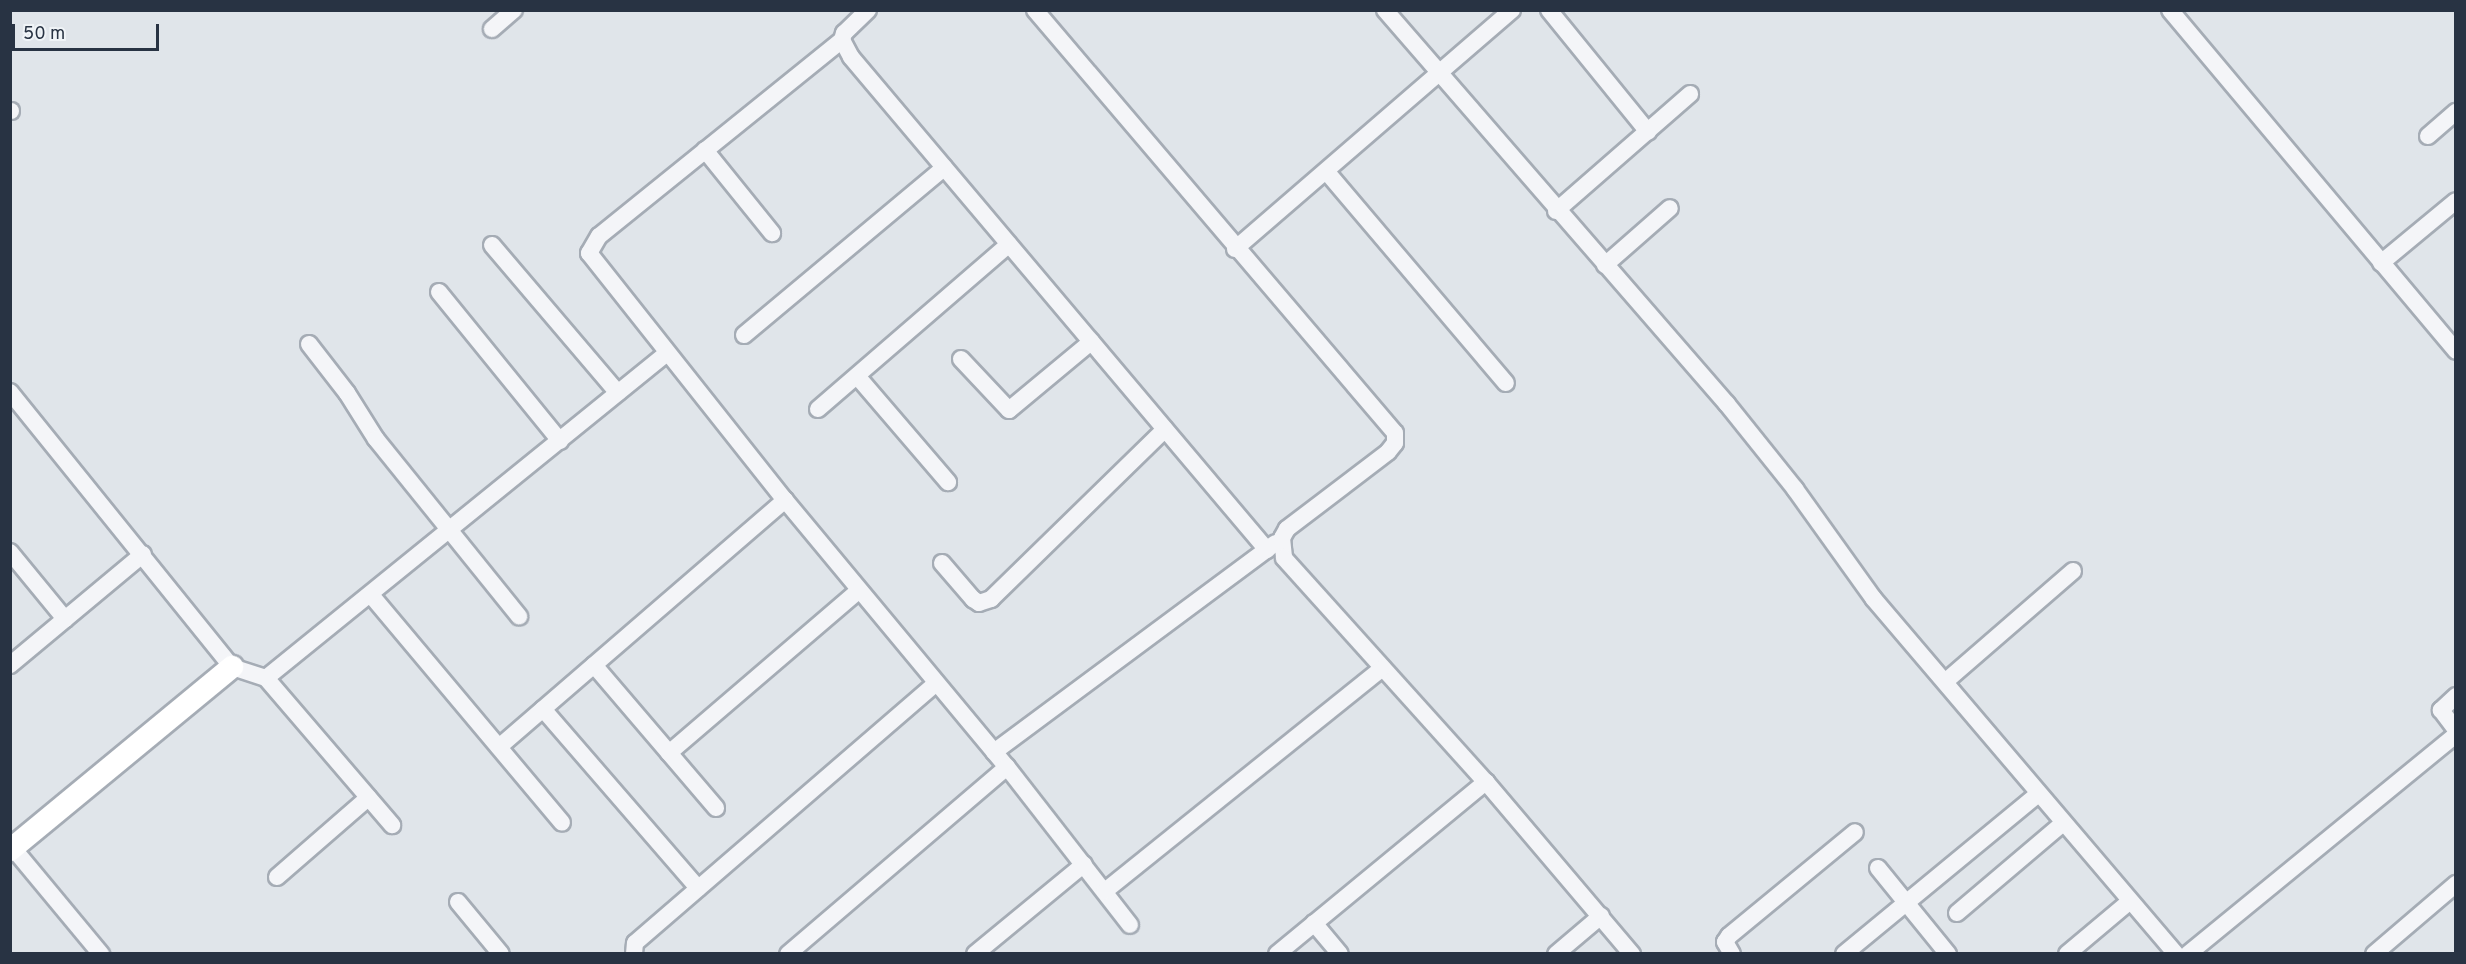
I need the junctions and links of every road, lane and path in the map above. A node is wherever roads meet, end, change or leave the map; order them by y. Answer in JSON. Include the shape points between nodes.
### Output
{"nodes":[{"id":1,"x":514,"y":10,"type":"edge"},
{"id":2,"x":868,"y":10,"type":"edge"},
{"id":3,"x":1035,"y":10,"type":"edge"},
{"id":4,"x":1385,"y":10,"type":"edge"},
{"id":5,"x":1512,"y":10,"type":"edge"},
{"id":6,"x":1549,"y":10,"type":"edge"},
{"id":7,"x":2169,"y":10,"type":"edge"},
{"id":8,"x":492,"y":29,"type":"dead end"},
{"id":9,"x":842,"y":40,"type":"junction"},
{"id":10,"x":1438,"y":75,"type":"junction"},
{"id":11,"x":1690,"y":94,"type":"dead end"},
{"id":12,"x":2456,"y":112,"type":"edge"},
{"id":13,"x":1648,"y":132,"type":"junction"},
{"id":14,"x":2428,"y":136,"type":"dead end"},
{"id":15,"x":705,"y":150,"type":"junction"},
{"id":16,"x":944,"y":168,"type":"junction"},
{"id":17,"x":1326,"y":171,"type":"junction"},
{"id":18,"x":2456,"y":201,"type":"edge"},
{"id":19,"x":1670,"y":208,"type":"dead end"},
{"id":20,"x":1556,"y":211,"type":"junction"},
{"id":21,"x":772,"y":232,"type":"dead end"},
{"id":22,"x":1009,"y":243,"type":"junction"},
{"id":23,"x":492,"y":245,"type":"dead end"},
{"id":24,"x":1235,"y":249,"type":"junction"},
{"id":25,"x":2381,"y":263,"type":"junction"},
{"id":26,"x":1605,"y":265,"type":"junction"},
{"id":27,"x":439,"y":292,"type":"dead end"},
{"id":28,"x":744,"y":335,"type":"dead end"},
{"id":29,"x":1091,"y":342,"type":"junction"},
{"id":30,"x":309,"y":345,"type":"dead end"},
{"id":31,"x":2456,"y":351,"type":"edge"},
{"id":32,"x":667,"y":353,"type":"junction"},
{"id":33,"x":961,"y":359,"type":"dead end"},
{"id":34,"x":857,"y":375,"type":"junction"},
{"id":35,"x":1506,"y":383,"type":"dead end"},
{"id":36,"x":10,"y":392,"type":"edge"},
{"id":37,"x":618,"y":393,"type":"junction"},
{"id":38,"x":818,"y":409,"type":"dead end"},
{"id":39,"x":1165,"y":429,"type":"junction"},
{"id":40,"x":560,"y":441,"type":"junction"},
{"id":41,"x":948,"y":482,"type":"dead end"},
{"id":42,"x":784,"y":500,"type":"junction"},
{"id":43,"x":449,"y":533,"type":"junction"},
{"id":44,"x":1282,"y":538,"type":"junction"},
{"id":45,"x":1267,"y":549,"type":"junction"},
{"id":46,"x":10,"y":552,"type":"edge"},
{"id":47,"x":143,"y":554,"type":"junction"},
{"id":48,"x":942,"y":563,"type":"dead end"},
{"id":49,"x":2073,"y":571,"type":"dead end"},
{"id":50,"x":859,"y":590,"type":"junction"},
{"id":51,"x":371,"y":595,"type":"junction"},
{"id":52,"x":519,"y":616,"type":"dead end"},
{"id":53,"x":65,"y":619,"type":"junction"},
{"id":54,"x":10,"y":665,"type":"edge"},
{"id":55,"x":594,"y":665,"type":"junction"},
{"id":56,"x":232,"y":666,"type":"junction"},
{"id":57,"x":1383,"y":668,"type":"junction"},
{"id":58,"x":266,"y":678,"type":"junction"},
{"id":59,"x":1946,"y":681,"type":"junction"},
{"id":60,"x":936,"y":683,"type":"junction"},
{"id":61,"x":2456,"y":696,"type":"edge"},
{"id":62,"x":543,"y":709,"type":"junction"},
{"id":63,"x":2456,"y":730,"type":"edge"},
{"id":64,"x":2456,"y":735,"type":"edge"},
{"id":65,"x":499,"y":747,"type":"junction"},
{"id":66,"x":994,"y":752,"type":"junction"},
{"id":67,"x":669,"y":753,"type":"junction"},
{"id":68,"x":1007,"y":766,"type":"junction"},
{"id":69,"x":1486,"y":782,"type":"junction"},
{"id":70,"x":2037,"y":795,"type":"junction"},
{"id":71,"x":368,"y":798,"type":"junction"},
{"id":72,"x":716,"y":808,"type":"dead end"},
{"id":73,"x":562,"y":823,"type":"dead end"},
{"id":74,"x":2062,"y":824,"type":"junction"},
{"id":75,"x":392,"y":825,"type":"dead end"},
{"id":76,"x":1855,"y":832,"type":"dead end"},
{"id":77,"x":12,"y":849,"type":"edge"},
{"id":78,"x":1084,"y":864,"type":"junction"},
{"id":79,"x":1878,"y":868,"type":"dead end"},
{"id":80,"x":277,"y":877,"type":"dead end"},
{"id":81,"x":2456,"y":885,"type":"edge"},
{"id":82,"x":698,"y":888,"type":"junction"},
{"id":83,"x":1105,"y":891,"type":"junction"},
{"id":84,"x":1904,"y":901,"type":"junction"},
{"id":85,"x":458,"y":902,"type":"dead end"},
{"id":86,"x":2129,"y":902,"type":"junction"},
{"id":87,"x":1958,"y":913,"type":"dead end"},
{"id":88,"x":1601,"y":916,"type":"junction"},
{"id":89,"x":1314,"y":923,"type":"junction"},
{"id":90,"x":1130,"y":925,"type":"dead end"},
{"id":91,"x":101,"y":954,"type":"edge"},
{"id":92,"x":501,"y":954,"type":"edge"},
{"id":93,"x":634,"y":954,"type":"edge"},
{"id":94,"x":788,"y":954,"type":"edge"},
{"id":95,"x":975,"y":954,"type":"edge"},
{"id":96,"x":1277,"y":954,"type":"edge"},
{"id":97,"x":1340,"y":954,"type":"edge"},
{"id":98,"x":1556,"y":954,"type":"edge"},
{"id":99,"x":1632,"y":954,"type":"edge"},
{"id":100,"x":1732,"y":954,"type":"edge"},
{"id":101,"x":1844,"y":954,"type":"edge"},
{"id":102,"x":1948,"y":954,"type":"edge"},
{"id":103,"x":2067,"y":954,"type":"edge"},
{"id":104,"x":2176,"y":954,"type":"edge"},
{"id":105,"x":2188,"y":954,"type":"edge"},
{"id":106,"x":2374,"y":954,"type":"edge"}],
"edges":[{"from":1,"to":8,"type":"street"},
{"from":2,"to":9,"type":"street"},
{"from":3,"to":24,"type":"street"},
{"from":4,"to":10,"type":"street"},
{"from":5,"to":10,"type":"street"},
{"from":6,"to":13,"type":"street"},
{"from":7,"to":25,"type":"street"},
{"from":9,"to":15,"type":"street"},
{"from":9,"to":16,"type":"street"},
{"from":10,"to":17,"type":"street"},
{"from":10,"to":20,"type":"street"},
{"from":11,"to":13,"type":"street"},
{"from":12,"to":14,"type":"street"},
{"from":13,"to":20,"type":"street"},
{"from":15,"to":21,"type":"street"},
{"from":15,"to":32,"type":"street","via":[[599,236],[590,253]]},
{"from":16,"to":22,"type":"street"},
{"from":16,"to":28,"type":"street"},
{"from":17,"to":24,"type":"street"},
{"from":17,"to":35,"type":"street"},
{"from":18,"to":25,"type":"street"},
{"from":19,"to":26,"type":"street"},
{"from":20,"to":26,"type":"street"},
{"from":22,"to":29,"type":"street"},
{"from":22,"to":34,"type":"street"},
{"from":23,"to":37,"type":"street"},
{"from":24,"to":44,"type":"street","via":[[1395,433],[1395,443],[1388,452],[1297,519]]},
{"from":25,"to":31,"type":"street"},
{"from":26,"to":59,"type":"street","via":[[1727,404],[1795,489],[1873,598]]},
{"from":27,"to":40,"type":"street"},
{"from":29,"to":33,"type":"street","via":[[1010,410]]},
{"from":29,"to":39,"type":"street"},
{"from":30,"to":43,"type":"street"},
{"from":32,"to":37,"type":"street"},
{"from":32,"to":42,"type":"street"},
{"from":34,"to":38,"type":"street"},
{"from":34,"to":41,"type":"street"},
{"from":36,"to":47,"type":"street"},
{"from":37,"to":40,"type":"street"},
{"from":39,"to":45,"type":"street"},
{"from":39,"to":48,"type":"street","via":[[991,599],[979,603],[973,599]]},
{"from":40,"to":43,"type":"street"},
{"from":42,"to":50,"type":"street"},
{"from":42,"to":55,"type":"street"},
{"from":43,"to":51,"type":"street"},
{"from":43,"to":52,"type":"street"},
{"from":44,"to":45,"type":"street"},
{"from":44,"to":57,"type":"street","via":[[1284,558],[1292,570]]},
{"from":45,"to":66,"type":"street"},
{"from":46,"to":53,"type":"street"},
{"from":47,"to":53,"type":"street"},
{"from":47,"to":56,"type":"street"},
{"from":49,"to":59,"type":"street"},
{"from":50,"to":60,"type":"street"},
{"from":50,"to":67,"type":"street"},
{"from":51,"to":58,"type":"street"},
{"from":51,"to":65,"type":"street"},
{"from":53,"to":54,"type":"street"},
{"from":55,"to":62,"type":"street"},
{"from":55,"to":67,"type":"street"},
{"from":56,"to":58,"type":"street"},
{"from":56,"to":77,"type":"street"},
{"from":57,"to":69,"type":"street"},
{"from":57,"to":83,"type":"street"},
{"from":58,"to":71,"type":"street"},
{"from":59,"to":70,"type":"street"},
{"from":60,"to":66,"type":"street"},
{"from":60,"to":82,"type":"street"},
{"from":61,"to":63,"type":"street","via":[[2440,710]]},
{"from":62,"to":65,"type":"street"},
{"from":62,"to":82,"type":"street"},
{"from":64,"to":105,"type":"street"},
{"from":65,"to":73,"type":"street"},
{"from":66,"to":68,"type":"street"},
{"from":67,"to":72,"type":"street"},
{"from":68,"to":78,"type":"street"},
{"from":68,"to":94,"type":"street"},
{"from":69,"to":88,"type":"street"},
{"from":69,"to":89,"type":"street"},
{"from":70,"to":74,"type":"street"},
{"from":70,"to":84,"type":"street"},
{"from":71,"to":75,"type":"street"},
{"from":71,"to":80,"type":"street"},
{"from":74,"to":86,"type":"street"},
{"from":74,"to":87,"type":"street"},
{"from":76,"to":100,"type":"street","via":[[1729,936],[1725,942]]},
{"from":77,"to":91,"type":"street"},
{"from":78,"to":83,"type":"street"},
{"from":78,"to":95,"type":"street"},
{"from":79,"to":84,"type":"street"},
{"from":81,"to":106,"type":"street"},
{"from":82,"to":93,"type":"street","via":[[635,943]]},
{"from":83,"to":90,"type":"street"},
{"from":84,"to":101,"type":"street"},
{"from":84,"to":102,"type":"street"},
{"from":85,"to":92,"type":"street"},
{"from":86,"to":103,"type":"street"},
{"from":86,"to":104,"type":"street"},
{"from":88,"to":98,"type":"street"},
{"from":88,"to":99,"type":"street"},
{"from":89,"to":96,"type":"street"},
{"from":89,"to":97,"type":"street"}]}
